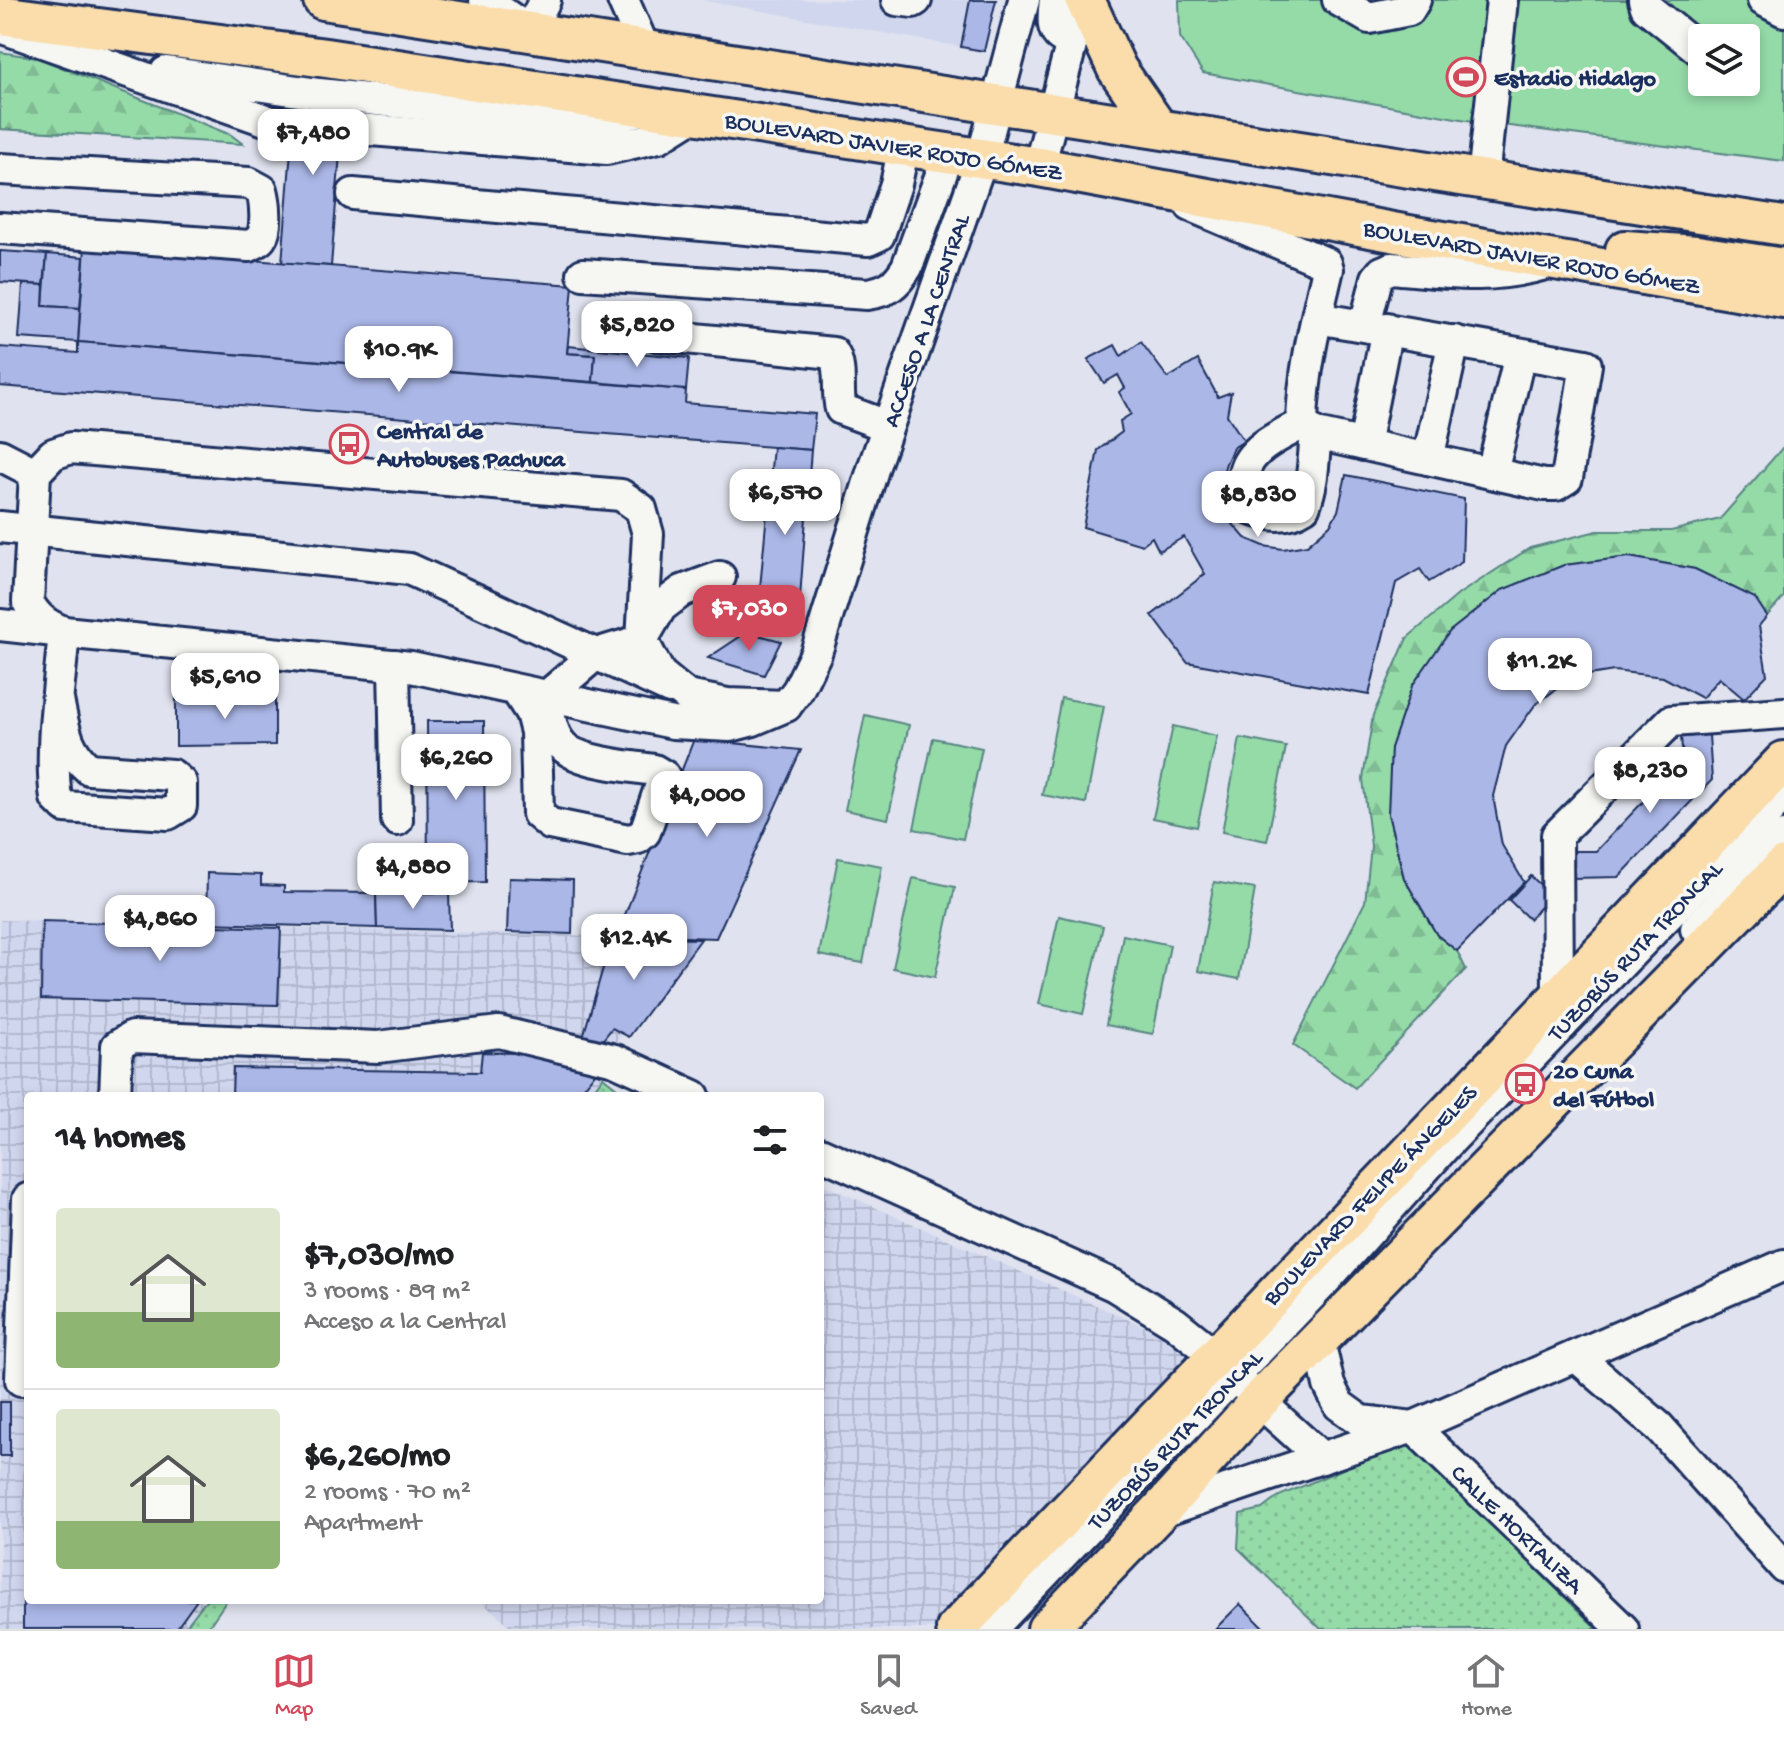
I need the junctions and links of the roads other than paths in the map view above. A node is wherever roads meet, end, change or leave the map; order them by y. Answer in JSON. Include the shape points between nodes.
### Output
{"nodes":[{"id":1,"x":323,"y":0,"type":"edge"},
{"id":2,"x":485,"y":0,"type":"edge"},
{"id":3,"x":623,"y":0,"type":"edge"},
{"id":4,"x":897,"y":0,"type":"edge"},
{"id":5,"x":916,"y":0,"type":"edge"},
{"id":6,"x":1024,"y":0,"type":"edge"},
{"id":7,"x":1055,"y":0,"type":"edge"},
{"id":8,"x":1084,"y":0,"type":"edge"},
{"id":9,"x":1338,"y":0,"type":"edge"},
{"id":10,"x":1415,"y":0,"type":"edge"},
{"id":11,"x":1502,"y":0,"type":"edge"},
{"id":12,"x":1644,"y":0,"type":"edge"},
{"id":13,"x":1763,"y":0,"type":"edge"},
{"id":14,"x":1784,"y":11,"type":"edge"},
{"id":15,"x":0,"y":15,"type":"edge"},
{"id":16,"x":537,"y":15,"type":"edge"},
{"id":17,"x":0,"y":27,"type":"edge"},
{"id":18,"x":1072,"y":40,"type":"junction"},
{"id":19,"x":1688,"y":41,"type":"edge"},
{"id":20,"x":644,"y":48,"type":"junction"},
{"id":21,"x":96,"y":62,"type":"junction"},
{"id":22,"x":997,"y":104,"type":"junction"},
{"id":23,"x":653,"y":106,"type":"junction"},
{"id":24,"x":1053,"y":112,"type":"junction"},
{"id":25,"x":697,"y":113,"type":"junction"},
{"id":26,"x":1158,"y":128,"type":"junction"},
{"id":27,"x":904,"y":146,"type":"junction"},
{"id":28,"x":966,"y":156,"type":"junction"},
{"id":29,"x":1039,"y":167,"type":"junction"},
{"id":30,"x":0,"y":169,"type":"edge"},
{"id":31,"x":1483,"y":179,"type":"junction"},
{"id":32,"x":1139,"y":185,"type":"junction"},
{"id":33,"x":353,"y":194,"type":"dead end"},
{"id":34,"x":0,"y":228,"type":"edge"},
{"id":35,"x":1784,"y":228,"type":"edge"},
{"id":36,"x":1414,"y":236,"type":"junction"},
{"id":37,"x":1559,"y":260,"type":"junction"},
{"id":38,"x":1784,"y":268,"type":"edge"},
{"id":39,"x":583,"y":274,"type":"dead end"},
{"id":40,"x":1784,"y":299,"type":"edge"},
{"id":41,"x":1317,"y":318,"type":"junction"},
{"id":42,"x":1376,"y":327,"type":"junction"},
{"id":43,"x":656,"y":335,"type":"dead end"},
{"id":44,"x":1454,"y":341,"type":"junction"},
{"id":45,"x":1520,"y":354,"type":"junction"},
{"id":46,"x":887,"y":426,"type":"junction"},
{"id":47,"x":1364,"y":445,"type":"junction"},
{"id":48,"x":0,"y":455,"type":"edge"},
{"id":49,"x":1428,"y":459,"type":"junction"},
{"id":50,"x":35,"y":473,"type":"junction"},
{"id":51,"x":1492,"y":473,"type":"junction"},
{"id":52,"x":0,"y":527,"type":"edge"},
{"id":53,"x":32,"y":530,"type":"junction"},
{"id":54,"x":720,"y":577,"type":"dead end"},
{"id":55,"x":0,"y":625,"type":"edge"},
{"id":56,"x":64,"y":632,"type":"junction"},
{"id":57,"x":642,"y":640,"type":"junction"},
{"id":58,"x":596,"y":654,"type":"junction"},
{"id":59,"x":402,"y":666,"type":"junction"},
{"id":60,"x":531,"y":694,"type":"junction"},
{"id":61,"x":687,"y":696,"type":"junction"},
{"id":62,"x":58,"y":700,"type":"junction"},
{"id":63,"x":786,"y":706,"type":"junction"},
{"id":64,"x":1784,"y":713,"type":"edge"},
{"id":65,"x":1784,"y":761,"type":"edge"},
{"id":66,"x":1784,"y":795,"type":"edge"},
{"id":67,"x":397,"y":820,"type":"dead end"},
{"id":68,"x":1784,"y":836,"type":"edge"},
{"id":69,"x":1784,"y":866,"type":"edge"},
{"id":70,"x":1558,"y":997,"type":"junction"},
{"id":71,"x":115,"y":1092,"type":"edge"},
{"id":72,"x":685,"y":1092,"type":"edge"},
{"id":73,"x":824,"y":1155,"type":"edge"},
{"id":74,"x":1781,"y":1272,"type":"edge"},
{"id":75,"x":24,"y":1302,"type":"edge"},
{"id":76,"x":1319,"y":1341,"type":"junction"},
{"id":77,"x":1576,"y":1356,"type":"junction"},
{"id":78,"x":21,"y":1380,"type":"dead end"},
{"id":79,"x":1240,"y":1381,"type":"junction"},
{"id":80,"x":1413,"y":1427,"type":"junction"},
{"id":81,"x":1322,"y":1458,"type":"junction"},
{"id":82,"x":1158,"y":1513,"type":"junction"},
{"id":83,"x":1784,"y":1567,"type":"edge"},
{"id":84,"x":956,"y":1629,"type":"edge"},
{"id":85,"x":991,"y":1629,"type":"edge"},
{"id":86,"x":1024,"y":1629,"type":"edge"},
{"id":87,"x":1047,"y":1629,"type":"edge"},
{"id":88,"x":1623,"y":1629,"type":"edge"}],
"edges":[{"from":1,"to":16,"type":"main road"},
{"from":2,"to":16,"type":"street"},
{"from":3,"to":20,"type":"street"},
{"from":4,"to":5,"type":"street"},
{"from":6,"to":22,"type":"street"},
{"from":7,"to":18,"type":"street","via":[[1054,31]]},
{"from":8,"to":18,"type":"street"},
{"from":8,"to":26,"type":"main road","via":[[1117,69]]},
{"from":9,"to":10,"type":"street","via":[[1369,18],[1409,10]]},
{"from":11,"to":31,"type":"street"},
{"from":12,"to":19,"type":"street"},
{"from":13,"to":14,"type":"street"},
{"from":15,"to":23,"type":"main road","name":"BOULEVARD JAVIER ROJO GÓMEZ"},
{"from":16,"to":20,"type":"main road"},
{"from":17,"to":21,"type":"street"},
{"from":18,"to":24,"type":"street"},
{"from":20,"to":22,"type":"main road"},
{"from":21,"to":23,"type":"street","via":[[319,94],[598,123]]},
{"from":21,"to":25,"type":"street","via":[[271,122],[364,132],[607,149],[659,137]]},
{"from":22,"to":24,"type":"main road"},
{"from":22,"to":28,"type":"street"},
{"from":23,"to":25,"type":"main road","name":"BOULEVARD JAVIER ROJO GÓMEZ"},
{"from":24,"to":26,"type":"main road"},
{"from":24,"to":29,"type":"street"},
{"from":25,"to":27,"type":"main road","name":"BOULEVARD JAVIER ROJO GÓMEZ"},
{"from":26,"to":31,"type":"main road"},
{"from":27,"to":28,"type":"main road","name":"BOULEVARD JAVIER ROJO GÓMEZ"},
{"from":27,"to":33,"type":"street","via":[[886,222],[879,235],[868,240]]},
{"from":28,"to":29,"type":"main road","name":"BOULEVARD JAVIER ROJO GÓMEZ"},
{"from":28,"to":39,"type":"street","via":[[907,267],[886,291],[867,294]]},
{"from":28,"to":46,"type":"street","name":"ACCESO A LA CENTRAL"},
{"from":29,"to":32,"type":"main road","name":"BOULEVARD JAVIER ROJO GÓMEZ"},
{"from":30,"to":34,"type":"street","via":[[249,183],[262,190],[265,199],[261,238],[249,246]]},
{"from":31,"to":35,"type":"main road"},
{"from":32,"to":36,"type":"main road","name":"BOULEVARD JAVIER ROJO GÓMEZ"},
{"from":32,"to":41,"type":"street","via":[[1326,263]]},
{"from":36,"to":37,"type":"main road","name":"BOULEVARD JAVIER ROJO GÓMEZ"},
{"from":36,"to":38,"type":"main road","via":[[1697,255]]},
{"from":37,"to":40,"type":"main road","name":"BOULEVARD JAVIER ROJO GÓMEZ"},
{"from":37,"to":42,"type":"street","via":[[1523,271],[1475,276],[1392,268],[1377,278]]},
{"from":41,"to":42,"type":"street"},
{"from":41,"to":47,"type":"street","via":[[1303,391],[1309,429]]},
{"from":42,"to":44,"type":"street"},
{"from":42,"to":47,"type":"street"},
{"from":43,"to":46,"type":"street","via":[[833,353],[839,363],[841,409]]},
{"from":44,"to":45,"type":"street"},
{"from":44,"to":49,"type":"street"},
{"from":45,"to":51,"type":"street"},
{"from":45,"to":51,"type":"street","via":[[1586,365],[1567,478],[1544,485]]},
{"from":46,"to":63,"type":"street","name":"ACCESO A LA CENTRAL","via":[[816,653]]},
{"from":47,"to":49,"type":"street"},
{"from":48,"to":50,"type":"street"},
{"from":49,"to":51,"type":"street"},
{"from":50,"to":53,"type":"street"},
{"from":50,"to":57,"type":"street","via":[[53,454],[71,448],[621,495],[641,509],[648,534]]},
{"from":52,"to":53,"type":"street"},
{"from":53,"to":56,"type":"street","via":[[28,602],[47,626]]},
{"from":53,"to":58,"type":"street","via":[[409,569]]},
{"from":54,"to":57,"type":"street","via":[[682,591],[661,607]]},
{"from":55,"to":56,"type":"street"},
{"from":56,"to":59,"type":"street"},
{"from":56,"to":62,"type":"street"},
{"from":57,"to":58,"type":"street"},
{"from":57,"to":61,"type":"street","via":[[660,674]]},
{"from":58,"to":60,"type":"street"},
{"from":58,"to":61,"type":"street"},
{"from":59,"to":60,"type":"street"},
{"from":59,"to":67,"type":"street"},
{"from":60,"to":60,"type":"street","via":[[538,814],[550,824],[638,838],[645,832],[664,776],[584,758],[562,747]]},
{"from":60,"to":63,"type":"street","via":[[673,723],[730,726]]},
{"from":61,"to":63,"type":"street"},
{"from":62,"to":62,"type":"street","via":[[53,781],[56,798],[65,807],[168,814],[181,806],[181,783],[172,775],[89,769],[79,761],[70,749]]},
{"from":64,"to":70,"type":"street","via":[[1671,721],[1557,835]]},
{"from":65,"to":70,"type":"main road","name":"BOULEVARD FELIPE ÁNGELES"},
{"from":66,"to":79,"type":"street","name":"TUZOBÚS RUTA TRONCAL","via":[[1447,1144]]},
{"from":68,"to":79,"type":"street","name":"TUZOBÚS RUTA TRONCAL","via":[[1339,1297]]},
{"from":69,"to":76,"type":"main road","name":"BOULEVARD FELIPE ÁNGELES"},
{"from":70,"to":79,"type":"main road","name":"BOULEVARD FELIPE ÁNGELES"},
{"from":71,"to":72,"type":"street","via":[[117,1046],[132,1037],[378,1047],[499,1032],[615,1060]]},
{"from":73,"to":79,"type":"street","via":[[1113,1285],[1175,1323]]},
{"from":74,"to":77,"type":"street"},
{"from":75,"to":78,"type":"street"},
{"from":76,"to":79,"type":"main road","name":"BOULEVARD FELIPE ÁNGELES"},
{"from":76,"to":80,"type":"street","via":[[1339,1405],[1361,1421]]},
{"from":77,"to":80,"type":"street"},
{"from":77,"to":83,"type":"street","via":[[1659,1427]]},
{"from":79,"to":81,"type":"street"},
{"from":79,"to":82,"type":"main road","name":"BOULEVARD FELIPE ÁNGELES"},
{"from":79,"to":84,"type":"main road","name":"BOULEVARD FELIPE ÁNGELES"},
{"from":79,"to":85,"type":"street","name":"TUZOBÚS RUTA TRONCAL"},
{"from":79,"to":86,"type":"street","name":"TUZOBÚS RUTA TRONCAL"},
{"from":80,"to":81,"type":"street"},
{"from":80,"to":88,"type":"street","name":"CALLE HORTALIZA"},
{"from":81,"to":82,"type":"street"},
{"from":82,"to":87,"type":"main road","name":"BOULEVARD FELIPE ÁNGELES"}]}
